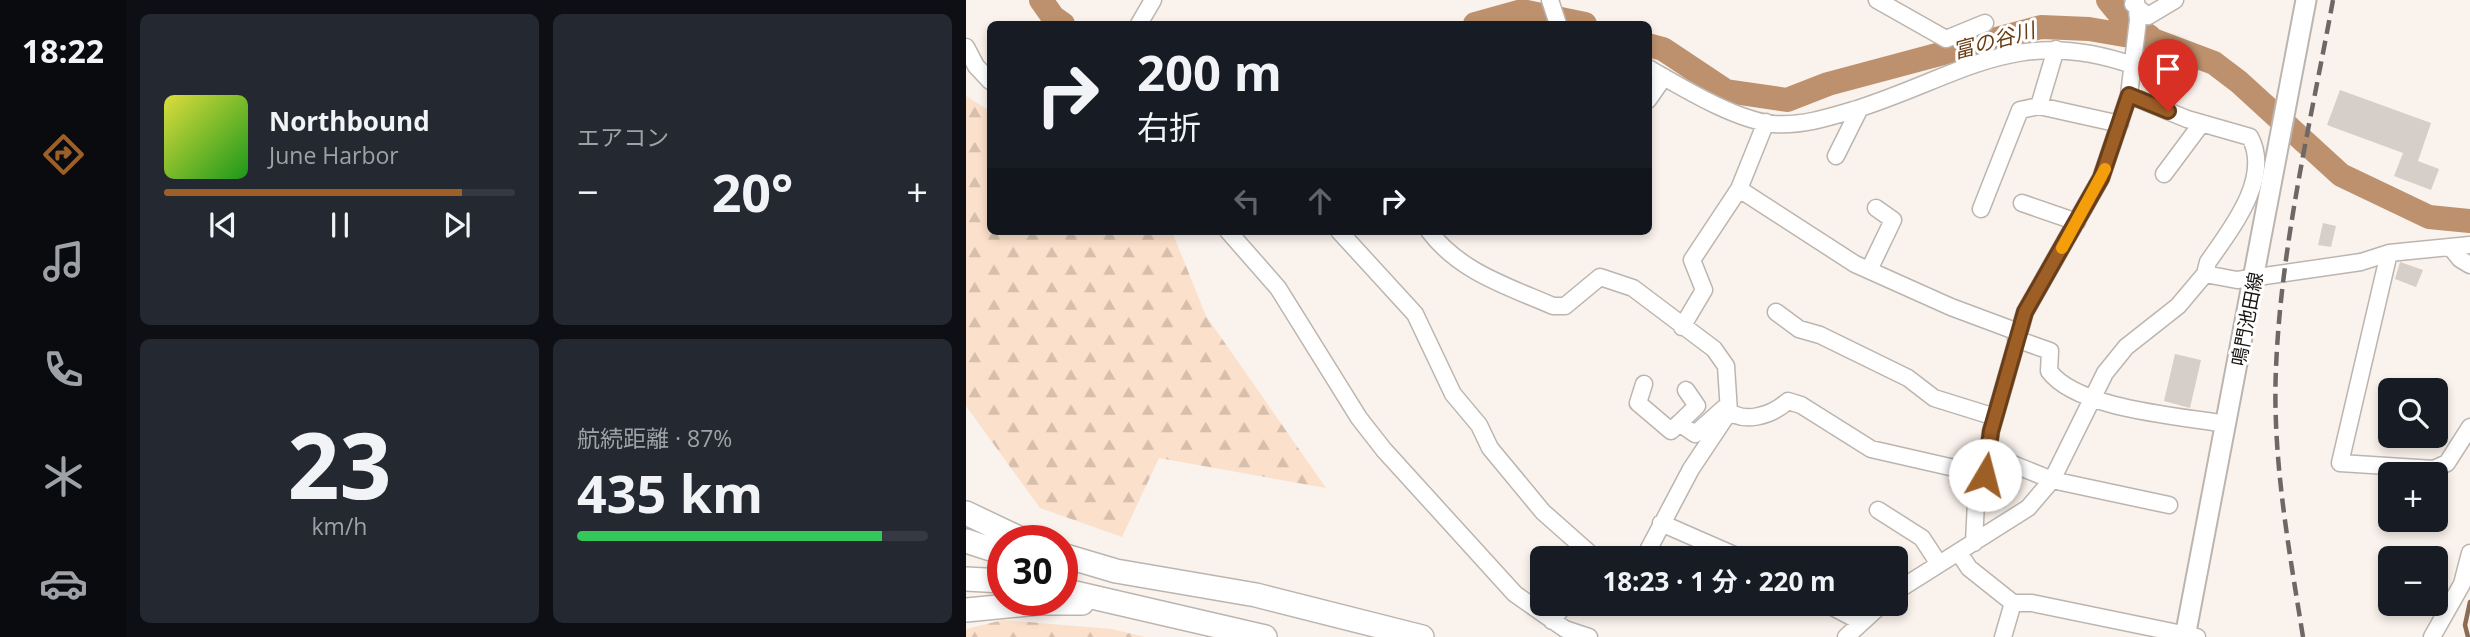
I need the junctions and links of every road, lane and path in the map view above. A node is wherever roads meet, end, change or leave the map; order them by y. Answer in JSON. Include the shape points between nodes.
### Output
{"nodes":[{"id":1,"x":1153,"y":0,"type":"edge"},
{"id":2,"x":1877,"y":0,"type":"edge"},
{"id":3,"x":2175,"y":0,"type":"edge"},
{"id":4,"x":2306,"y":0,"type":"edge"},
{"id":5,"x":1552,"y":3,"type":"edge"},
{"id":6,"x":2134,"y":7,"type":"edge"},
{"id":7,"x":1141,"y":21,"type":"edge"},
{"id":8,"x":1557,"y":21,"type":"edge"},
{"id":9,"x":1986,"y":23,"type":"dead end"},
{"id":10,"x":2056,"y":49,"type":"junction"},
{"id":11,"x":969,"y":52,"type":"edge"},
{"id":12,"x":987,"y":62,"type":"edge"},
{"id":13,"x":2132,"y":63,"type":"junction"},
{"id":14,"x":1652,"y":70,"type":"edge"},
{"id":15,"x":987,"y":76,"type":"edge"},
{"id":16,"x":1664,"y":77,"type":"junction"},
{"id":17,"x":1652,"y":94,"type":"edge"},
{"id":18,"x":2129,"y":95,"type":"junction"},
{"id":19,"x":2039,"y":106,"type":"junction"},
{"id":20,"x":1860,"y":108,"type":"junction"},
{"id":21,"x":1766,"y":122,"type":"junction"},
{"id":22,"x":2202,"y":123,"type":"junction"},
{"id":23,"x":2120,"y":124,"type":"junction"},
{"id":24,"x":1836,"y":156,"type":"dead end"},
{"id":25,"x":2164,"y":174,"type":"dead end"},
{"id":26,"x":1739,"y":189,"type":"junction"},
{"id":27,"x":2022,"y":204,"type":"dead end"},
{"id":28,"x":1876,"y":208,"type":"dead end"},
{"id":29,"x":1981,"y":209,"type":"dead end"},
{"id":30,"x":2077,"y":222,"type":"junction"},
{"id":31,"x":1232,"y":235,"type":"edge"},
{"id":32,"x":1343,"y":235,"type":"edge"},
{"id":33,"x":1432,"y":235,"type":"edge"},
{"id":34,"x":2470,"y":245,"type":"edge"},
{"id":35,"x":2451,"y":248,"type":"junction"},
{"id":36,"x":2389,"y":253,"type":"junction"},
{"id":37,"x":2470,"y":265,"type":"edge"},
{"id":38,"x":1870,"y":270,"type":"junction"},
{"id":39,"x":2205,"y":274,"type":"junction"},
{"id":40,"x":2255,"y":277,"type":"junction"},
{"id":41,"x":1776,"y":312,"type":"dead end"},
{"id":42,"x":1682,"y":327,"type":"junction"},
{"id":43,"x":2017,"y":336,"type":"junction"},
{"id":44,"x":1644,"y":384,"type":"dead end"},
{"id":45,"x":1686,"y":390,"type":"dead end"},
{"id":46,"x":2091,"y":400,"type":"junction"},
{"id":47,"x":1729,"y":412,"type":"junction"},
{"id":48,"x":1995,"y":417,"type":"junction"},
{"id":49,"x":1679,"y":423,"type":"junction"},
{"id":50,"x":2226,"y":424,"type":"junction"},
{"id":51,"x":2470,"y":427,"type":"edge"},
{"id":52,"x":1988,"y":454,"type":"junction"},
{"id":53,"x":1985,"y":475,"type":"junction"},
{"id":54,"x":2052,"y":480,"type":"junction"},
{"id":55,"x":2169,"y":505,"type":"dead end"},
{"id":56,"x":1878,"y":510,"type":"dead end"},
{"id":57,"x":966,"y":513,"type":"edge"},
{"id":58,"x":1661,"y":523,"type":"junction"},
{"id":59,"x":991,"y":525,"type":"edge"},
{"id":60,"x":966,"y":541,"type":"edge"},
{"id":61,"x":1974,"y":543,"type":"junction"},
{"id":62,"x":1581,"y":546,"type":"edge"},
{"id":63,"x":1650,"y":546,"type":"edge"},
{"id":64,"x":1714,"y":546,"type":"edge"},
{"id":65,"x":987,"y":548,"type":"edge"},
{"id":66,"x":1959,"y":553,"type":"junction"},
{"id":67,"x":2470,"y":553,"type":"edge"},
{"id":68,"x":1078,"y":560,"type":"edge"},
{"id":69,"x":1939,"y":564,"type":"junction"},
{"id":70,"x":1078,"y":569,"type":"edge"},
{"id":71,"x":1116,"y":571,"type":"junction"},
{"id":72,"x":966,"y":579,"type":"edge"},
{"id":73,"x":987,"y":580,"type":"edge"},
{"id":74,"x":1908,"y":584,"type":"edge"},
{"id":75,"x":1078,"y":594,"type":"edge"},
{"id":76,"x":2013,"y":603,"type":"junction"},
{"id":77,"x":1117,"y":604,"type":"junction"},
{"id":78,"x":966,"y":610,"type":"edge"},
{"id":79,"x":1556,"y":616,"type":"edge"},
{"id":80,"x":1850,"y":616,"type":"edge"},
{"id":81,"x":1868,"y":616,"type":"edge"},
{"id":82,"x":1552,"y":621,"type":"junction"},
{"id":83,"x":1861,"y":622,"type":"junction"},
{"id":84,"x":2189,"y":636,"type":"edge"},
{"id":85,"x":1265,"y":637,"type":"edge"},
{"id":86,"x":1422,"y":637,"type":"edge"},
{"id":87,"x":1589,"y":637,"type":"edge"},
{"id":88,"x":1846,"y":637,"type":"edge"},
{"id":89,"x":2003,"y":637,"type":"edge"},
{"id":90,"x":2432,"y":637,"type":"edge"}],
"edges":[{"from":1,"to":7,"type":"street"},
{"from":2,"to":9,"type":"street","via":[[1947,39]]},
{"from":3,"to":6,"type":"street","via":[[2148,16]]},
{"from":4,"to":40,"type":"main road","name":"鳴門池田線"},
{"from":5,"to":8,"type":"street"},
{"from":6,"to":13,"type":"street"},
{"from":10,"to":13,"type":"street"},
{"from":10,"to":19,"type":"street"},
{"from":10,"to":20,"type":"street","via":[[2020,50]]},
{"from":11,"to":12,"type":"street"},
{"from":11,"to":15,"type":"street"},
{"from":13,"to":18,"type":"street"},
{"from":14,"to":16,"type":"street"},
{"from":16,"to":17,"type":"street"},
{"from":16,"to":21,"type":"street","via":[[1739,115]]},
{"from":18,"to":22,"type":"street"},
{"from":18,"to":23,"type":"street"},
{"from":19,"to":23,"type":"street"},
{"from":19,"to":29,"type":"street","via":[[2020,110]]},
{"from":20,"to":21,"type":"street","via":[[1816,122]]},
{"from":20,"to":24,"type":"street"},
{"from":21,"to":26,"type":"street"},
{"from":22,"to":25,"type":"street"},
{"from":22,"to":39,"type":"street","via":[[2250,136],[2257,150],[2249,198]]},
{"from":23,"to":30,"type":"street","via":[[2105,169]]},
{"from":26,"to":38,"type":"street","via":[[1806,235]]},
{"from":26,"to":42,"type":"street","via":[[1692,260],[1704,290]]},
{"from":27,"to":30,"type":"street"},
{"from":28,"to":38,"type":"street","via":[[1893,220]]},
{"from":30,"to":43,"type":"street","via":[[2025,312]]},
{"from":31,"to":82,"type":"street","via":[[1278,288],[1384,450],[1515,594]]},
{"from":32,"to":62,"type":"street","via":[[1415,314],[1453,394],[1479,425],[1490,448],[1543,512]]},
{"from":33,"to":42,"type":"street","via":[[1480,276],[1553,306],[1565,306],[1600,277],[1633,288]]},
{"from":34,"to":35,"type":"street"},
{"from":35,"to":36,"type":"street"},
{"from":35,"to":37,"type":"street"},
{"from":36,"to":40,"type":"street","via":[[2361,262]]},
{"from":36,"to":51,"type":"street","via":[[2340,463],[2434,469],[2447,463]]},
{"from":38,"to":43,"type":"street"},
{"from":39,"to":40,"type":"street","via":[[2224,280]]},
{"from":39,"to":46,"type":"street","via":[[2178,306],[2126,347]]},
{"from":40,"to":50,"type":"main road","name":"鳴門池田線"},
{"from":41,"to":48,"type":"street","via":[[1799,329],[1908,378],[1934,397]]},
{"from":42,"to":47,"type":"street","via":[[1714,349],[1726,366]]},
{"from":43,"to":46,"type":"street","via":[[2050,351],[2049,371],[2055,379]]},
{"from":43,"to":48,"type":"street"},
{"from":44,"to":49,"type":"street","via":[[1638,403],[1671,431]]},
{"from":45,"to":49,"type":"street","via":[[1697,406]]},
{"from":46,"to":50,"type":"street"},
{"from":46,"to":54,"type":"street"},
{"from":47,"to":49,"type":"street","via":[[1724,408],[1695,434]]},
{"from":47,"to":53,"type":"street","via":[[1756,417],[1774,413],[1788,401],[1871,449]]},
{"from":47,"to":58,"type":"street"},
{"from":48,"to":52,"type":"street"},
{"from":50,"to":84,"type":"main road","name":"鳴門池田線"},
{"from":52,"to":53,"type":"street"},
{"from":52,"to":54,"type":"street"},
{"from":53,"to":61,"type":"street","via":[[1976,502]]},
{"from":54,"to":55,"type":"street"},
{"from":54,"to":61,"type":"street","via":[[2028,508]]},
{"from":56,"to":69,"type":"street","via":[[1922,538]]},
{"from":57,"to":59,"type":"highway"},
{"from":58,"to":63,"type":"street"},
{"from":58,"to":64,"type":"street"},
{"from":60,"to":65,"type":"highway"},
{"from":61,"to":66,"type":"street"},
{"from":66,"to":69,"type":"street"},
{"from":66,"to":76,"type":"street","via":[[1969,568]]},
{"from":67,"to":90,"type":"street","via":[[2458,593]]},
{"from":68,"to":71,"type":"highway"},
{"from":69,"to":74,"type":"street"},
{"from":70,"to":71,"type":"highway"},
{"from":71,"to":86,"type":"highway","via":[[1256,595]]},
{"from":72,"to":73,"type":"highway"},
{"from":75,"to":77,"type":"highway"},
{"from":76,"to":84,"type":"street","via":[[2032,603]]},
{"from":76,"to":89,"type":"street"},
{"from":77,"to":78,"type":"highway","via":[[1038,603]]},
{"from":77,"to":85,"type":"highway"},
{"from":79,"to":82,"type":"street"},
{"from":80,"to":83,"type":"street"},
{"from":81,"to":83,"type":"street"},
{"from":82,"to":87,"type":"street"},
{"from":83,"to":88,"type":"street"}]}
